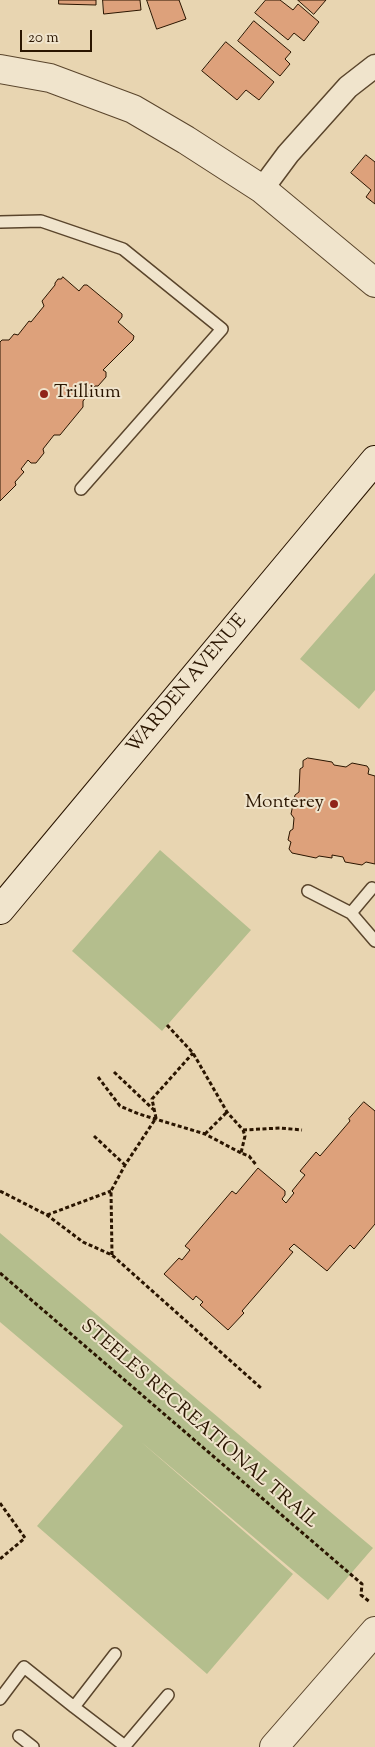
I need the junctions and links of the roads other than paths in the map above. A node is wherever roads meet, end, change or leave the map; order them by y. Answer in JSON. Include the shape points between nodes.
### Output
{"nodes":[{"id":1,"x":375,"y":66,"type":"edge"},
{"id":2,"x":0,"y":70,"type":"edge"},
{"id":3,"x":262,"y":190,"type":"junction"},
{"id":4,"x":0,"y":222,"type":"edge"},
{"id":5,"x":375,"y":283,"type":"edge"},
{"id":6,"x":375,"y":460,"type":"edge"},
{"id":7,"x":81,"y":489,"type":"dead end"},
{"id":8,"x":372,"y":888,"type":"dead end"},
{"id":9,"x":308,"y":892,"type":"dead end"},
{"id":10,"x":0,"y":910,"type":"edge"},
{"id":11,"x":351,"y":912,"type":"junction"},
{"id":12,"x":375,"y":941,"type":"edge"},
{"id":13,"x":375,"y":1631,"type":"edge"},
{"id":14,"x":115,"y":1654,"type":"dead end"},
{"id":15,"x":168,"y":1695,"type":"dead end"},
{"id":16,"x":0,"y":1699,"type":"edge"},
{"id":17,"x":74,"y":1707,"type":"junction"},
{"id":18,"x":19,"y":1736,"type":"dead end"},
{"id":19,"x":124,"y":1746,"type":"edge"},
{"id":20,"x":33,"y":1747,"type":"edge"},
{"id":21,"x":274,"y":1747,"type":"edge"}],
"edges":[{"from":1,"to":3,"type":"street","via":[[348,86],[288,154]]},
{"from":2,"to":3,"type":"street","via":[[50,78],[133,110]]},
{"from":3,"to":5,"type":"street"},
{"from":4,"to":7,"type":"lane","via":[[41,221],[123,249],[222,330]]},
{"from":6,"to":10,"type":"street","name":"WARDEN AVENUE"},
{"from":8,"to":11,"type":"lane"},
{"from":9,"to":11,"type":"lane"},
{"from":11,"to":12,"type":"lane"},
{"from":13,"to":21,"type":"street"},
{"from":14,"to":17,"type":"lane"},
{"from":15,"to":19,"type":"lane"},
{"from":16,"to":17,"type":"lane","via":[[24,1667]]},
{"from":17,"to":19,"type":"lane"},
{"from":18,"to":20,"type":"lane"}]}
